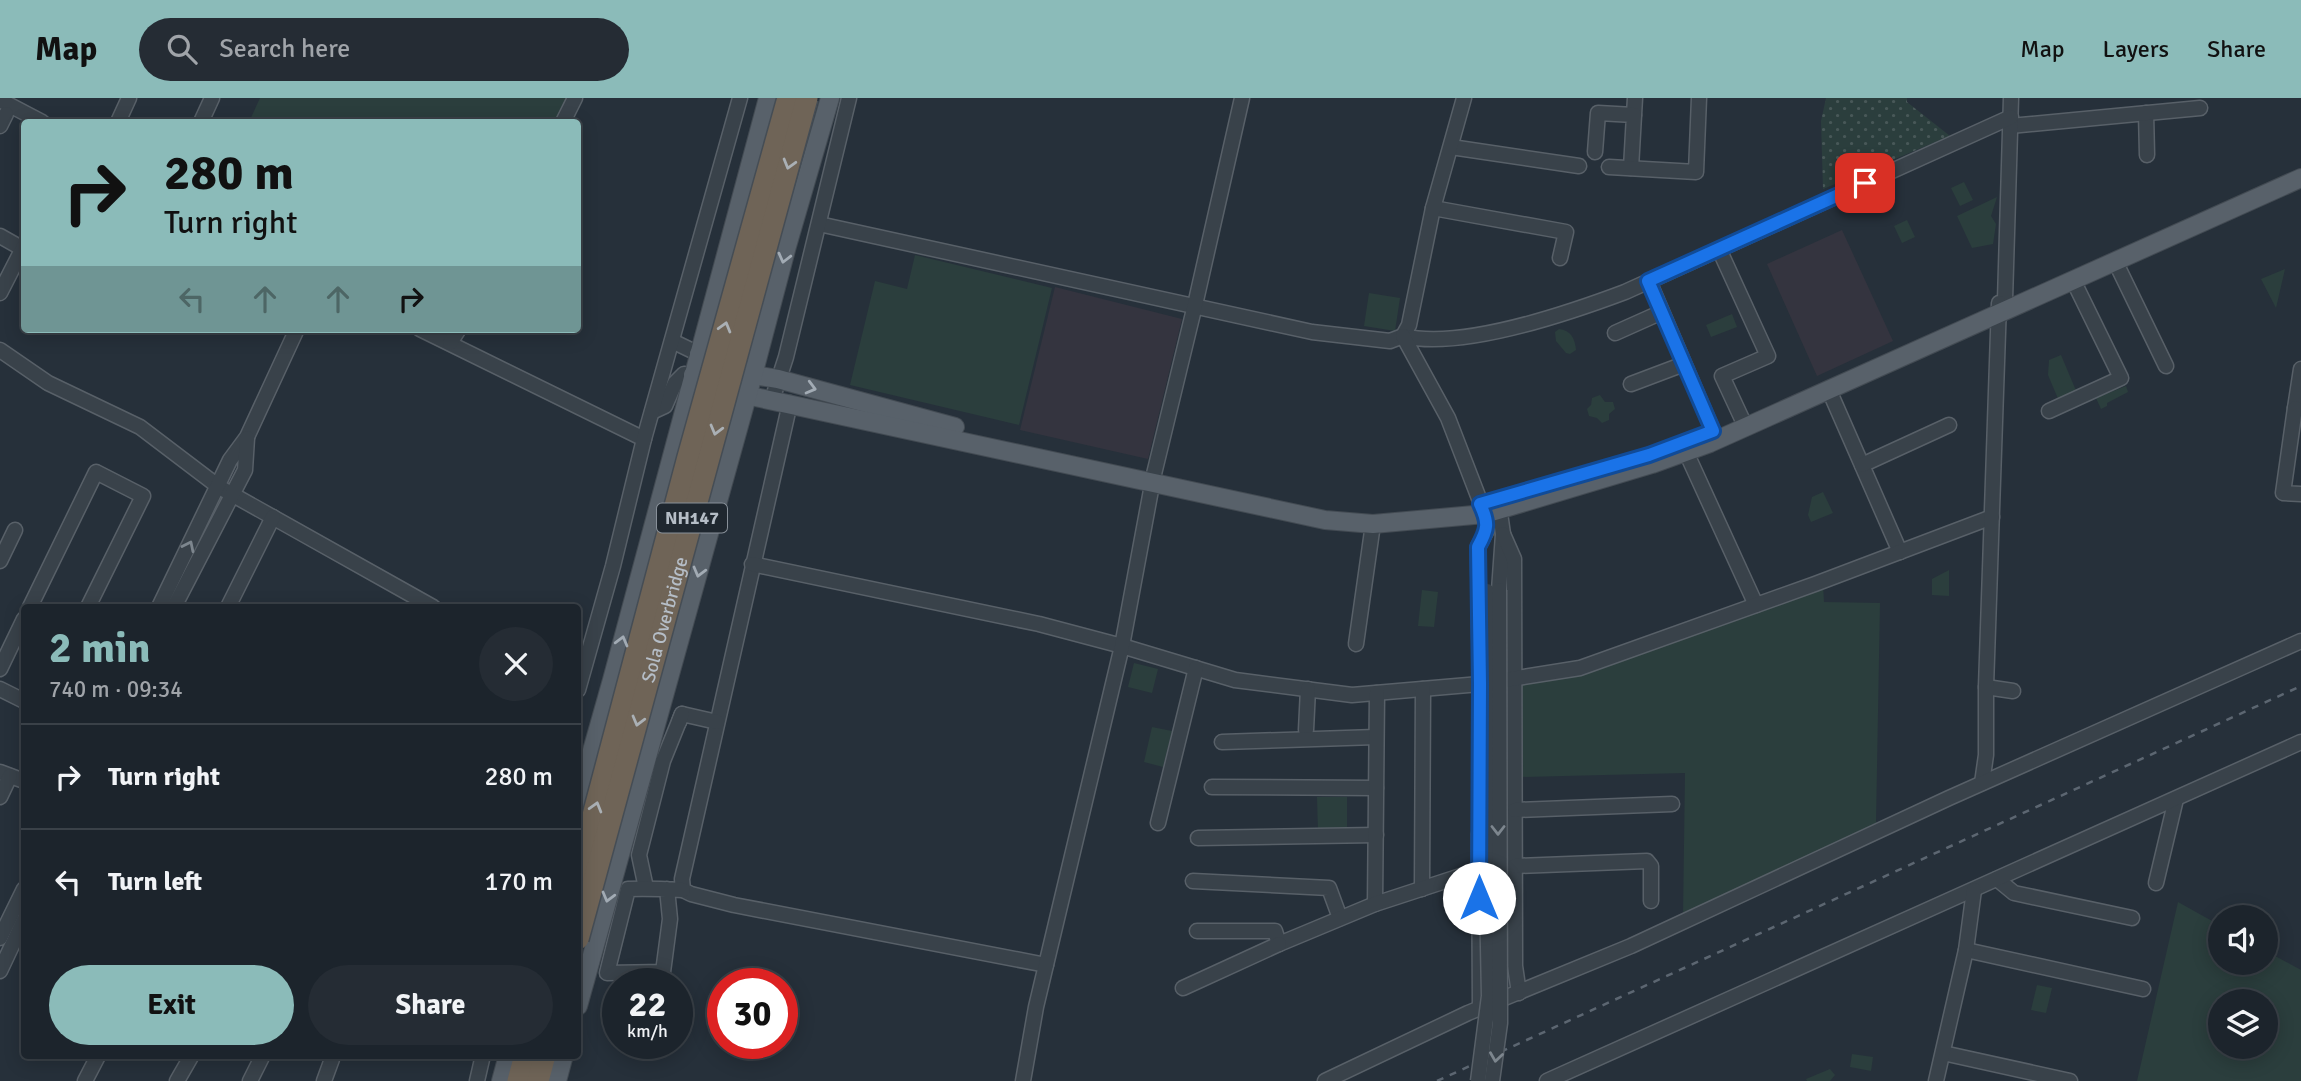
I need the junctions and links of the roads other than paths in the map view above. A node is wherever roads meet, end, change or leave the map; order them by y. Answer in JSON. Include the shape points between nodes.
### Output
{"nodes":[{"id":1,"x":129,"y":98,"type":"edge"},
{"id":2,"x":212,"y":98,"type":"edge"},
{"id":3,"x":575,"y":98,"type":"edge"},
{"id":4,"x":740,"y":98,"type":"edge"},
{"id":5,"x":768,"y":98,"type":"edge"},
{"id":6,"x":788,"y":98,"type":"edge"},
{"id":7,"x":807,"y":98,"type":"edge"},
{"id":8,"x":830,"y":98,"type":"edge"},
{"id":9,"x":849,"y":98,"type":"edge"},
{"id":10,"x":1242,"y":98,"type":"edge"},
{"id":11,"x":1464,"y":98,"type":"edge"},
{"id":12,"x":1634,"y":98,"type":"edge"},
{"id":13,"x":1699,"y":98,"type":"edge"},
{"id":14,"x":2011,"y":98,"type":"edge"},
{"id":15,"x":0,"y":100,"type":"edge"},
{"id":16,"x":2200,"y":108,"type":"dead end"},
{"id":17,"x":2146,"y":113,"type":"junction"},
{"id":18,"x":1634,"y":115,"type":"junction"},
{"id":19,"x":2,"y":117,"type":"edge"},
{"id":20,"x":36,"y":119,"type":"edge"},
{"id":21,"x":119,"y":119,"type":"edge"},
{"id":22,"x":202,"y":119,"type":"edge"},
{"id":23,"x":564,"y":119,"type":"edge"},
{"id":24,"x":2010,"y":122,"type":"junction"},
{"id":25,"x":21,"y":123,"type":"edge"},
{"id":26,"x":1451,"y":147,"type":"junction"},
{"id":27,"x":1595,"y":152,"type":"dead end"},
{"id":28,"x":2147,"y":155,"type":"dead end"},
{"id":29,"x":1578,"y":166,"type":"dead end"},
{"id":30,"x":1609,"y":167,"type":"dead end"},
{"id":31,"x":2301,"y":167,"type":"edge"},
{"id":32,"x":1630,"y":168,"type":"junction"},
{"id":33,"x":2301,"y":178,"type":"edge"},
{"id":34,"x":1433,"y":208,"type":"junction"},
{"id":35,"x":819,"y":224,"type":"junction"},
{"id":36,"x":0,"y":236,"type":"edge"},
{"id":37,"x":21,"y":246,"type":"edge"},
{"id":38,"x":1719,"y":249,"type":"junction"},
{"id":39,"x":1560,"y":258,"type":"dead end"},
{"id":40,"x":2115,"y":261,"type":"junction"},
{"id":41,"x":20,"y":268,"type":"edge"},
{"id":42,"x":2073,"y":280,"type":"junction"},
{"id":43,"x":1648,"y":281,"type":"junction"},
{"id":44,"x":0,"y":292,"type":"edge"},
{"id":45,"x":1195,"y":305,"type":"junction"},
{"id":46,"x":2001,"y":305,"type":"junction"},
{"id":47,"x":1662,"y":312,"type":"junction"},
{"id":48,"x":295,"y":333,"type":"edge"},
{"id":49,"x":1615,"y":333,"type":"dead end"},
{"id":50,"x":451,"y":334,"type":"edge"},
{"id":51,"x":1403,"y":336,"type":"junction"},
{"id":52,"x":672,"y":341,"type":"junction"},
{"id":53,"x":0,"y":350,"type":"edge"},
{"id":54,"x":699,"y":354,"type":"junction"},
{"id":55,"x":1684,"y":363,"type":"junction"},
{"id":56,"x":2166,"y":366,"type":"dead end"},
{"id":57,"x":2301,"y":369,"type":"edge"},
{"id":58,"x":693,"y":375,"type":"junction"},
{"id":59,"x":753,"y":375,"type":"junction"},
{"id":60,"x":778,"y":379,"type":"junction"},
{"id":61,"x":1631,"y":384,"type":"dead end"},
{"id":62,"x":1829,"y":390,"type":"junction"},
{"id":63,"x":746,"y":395,"type":"junction"},
{"id":64,"x":781,"y":402,"type":"junction"},
{"id":65,"x":2298,"y":407,"type":"edge"},
{"id":66,"x":2049,"y":411,"type":"dead end"},
{"id":67,"x":652,"y":412,"type":"junction"},
{"id":68,"x":1742,"y":419,"type":"junction"},
{"id":69,"x":1949,"y":425,"type":"dead end"},
{"id":70,"x":1713,"y":431,"type":"junction"},
{"id":71,"x":645,"y":434,"type":"junction"},
{"id":72,"x":247,"y":437,"type":"junction"},
{"id":73,"x":1686,"y":452,"type":"junction"},
{"id":74,"x":1862,"y":465,"type":"junction"},
{"id":75,"x":1153,"y":478,"type":"junction"},
{"id":76,"x":219,"y":487,"type":"junction"},
{"id":77,"x":2301,"y":494,"type":"edge"},
{"id":78,"x":232,"y":495,"type":"junction"},
{"id":79,"x":1490,"y":511,"type":"junction"},
{"id":80,"x":273,"y":517,"type":"junction"},
{"id":81,"x":1992,"y":517,"type":"junction"},
{"id":82,"x":1373,"y":524,"type":"junction"},
{"id":83,"x":15,"y":530,"type":"dead end"},
{"id":84,"x":1503,"y":534,"type":"junction"},
{"id":85,"x":1900,"y":552,"type":"junction"},
{"id":86,"x":0,"y":561,"type":"edge"},
{"id":87,"x":752,"y":564,"type":"junction"},
{"id":88,"x":1493,"y":591,"type":"junction"},
{"id":89,"x":31,"y":604,"type":"edge"},
{"id":90,"x":89,"y":604,"type":"edge"},
{"id":91,"x":160,"y":604,"type":"edge"},
{"id":92,"x":176,"y":604,"type":"edge"},
{"id":93,"x":230,"y":604,"type":"edge"},
{"id":94,"x":428,"y":604,"type":"edge"},
{"id":95,"x":1756,"y":605,"type":"junction"},
{"id":96,"x":21,"y":625,"type":"edge"},
{"id":97,"x":2301,"y":641,"type":"edge"},
{"id":98,"x":1356,"y":644,"type":"dead end"},
{"id":99,"x":1122,"y":646,"type":"junction"},
{"id":100,"x":1196,"y":668,"type":"junction"},
{"id":101,"x":0,"y":669,"type":"edge"},
{"id":102,"x":581,"y":679,"type":"edge"},
{"id":103,"x":1515,"y":679,"type":"junction"},
{"id":104,"x":1480,"y":684,"type":"junction"},
{"id":105,"x":1986,"y":687,"type":"junction"},
{"id":106,"x":0,"y":689,"type":"edge"},
{"id":107,"x":1308,"y":689,"type":"junction"},
{"id":108,"x":1423,"y":689,"type":"junction"},
{"id":109,"x":2013,"y":691,"type":"dead end"},
{"id":110,"x":1377,"y":693,"type":"junction"},
{"id":111,"x":21,"y":700,"type":"edge"},
{"id":112,"x":682,"y":714,"type":"junction"},
{"id":113,"x":717,"y":722,"type":"junction"},
{"id":114,"x":1306,"y":730,"type":"dead end"},
{"id":115,"x":1376,"y":737,"type":"junction"},
{"id":116,"x":1222,"y":742,"type":"dead end"},
{"id":117,"x":2301,"y":743,"type":"edge"},
{"id":118,"x":1986,"y":755,"type":"junction"},
{"id":119,"x":2009,"y":772,"type":"junction"},
{"id":120,"x":5,"y":774,"type":"edge"},
{"id":121,"x":1982,"y":783,"type":"junction"},
{"id":122,"x":1212,"y":787,"type":"dead end"},
{"id":123,"x":1376,"y":788,"type":"junction"},
{"id":124,"x":581,"y":789,"type":"edge"},
{"id":125,"x":0,"y":797,"type":"edge"},
{"id":126,"x":2176,"y":799,"type":"junction"},
{"id":127,"x":1672,"y":804,"type":"dead end"},
{"id":128,"x":1515,"y":810,"type":"junction"},
{"id":129,"x":1158,"y":823,"type":"dead end"},
{"id":130,"x":626,"y":831,"type":"junction"},
{"id":131,"x":1376,"y":835,"type":"junction"},
{"id":132,"x":1198,"y":838,"type":"dead end"},
{"id":133,"x":581,"y":862,"type":"edge"},
{"id":134,"x":1515,"y":866,"type":"junction"},
{"id":135,"x":1479,"y":870,"type":"junction"},
{"id":136,"x":1997,"y":879,"type":"junction"},
{"id":137,"x":1193,"y":881,"type":"dead end"},
{"id":138,"x":2156,"y":883,"type":"dead end"},
{"id":139,"x":646,"y":888,"type":"junction"},
{"id":140,"x":667,"y":889,"type":"junction"},
{"id":141,"x":1422,"y":889,"type":"junction"},
{"id":142,"x":683,"y":890,"type":"junction"},
{"id":143,"x":1974,"y":890,"type":"junction"},
{"id":144,"x":21,"y":896,"type":"edge"},
{"id":145,"x":1651,"y":901,"type":"dead end"},
{"id":146,"x":1375,"y":904,"type":"junction"},
{"id":147,"x":1340,"y":918,"type":"junction"},
{"id":148,"x":2132,"y":918,"type":"dead end"},
{"id":149,"x":21,"y":926,"type":"edge"},
{"id":150,"x":581,"y":928,"type":"edge"},
{"id":151,"x":1197,"y":931,"type":"dead end"},
{"id":152,"x":0,"y":938,"type":"edge"},
{"id":153,"x":1279,"y":944,"type":"junction"},
{"id":154,"x":1966,"y":950,"type":"junction"},
{"id":155,"x":1046,"y":965,"type":"junction"},
{"id":156,"x":0,"y":971,"type":"edge"},
{"id":157,"x":1183,"y":988,"type":"dead end"},
{"id":158,"x":2143,"y":989,"type":"dead end"},
{"id":159,"x":1519,"y":993,"type":"junction"},
{"id":160,"x":581,"y":995,"type":"edge"},
{"id":161,"x":1480,"y":1009,"type":"junction"},
{"id":162,"x":1943,"y":1053,"type":"junction"},
{"id":163,"x":96,"y":1059,"type":"edge"},
{"id":164,"x":190,"y":1059,"type":"edge"},
{"id":165,"x":261,"y":1059,"type":"edge"},
{"id":166,"x":332,"y":1059,"type":"edge"},
{"id":167,"x":482,"y":1059,"type":"edge"},
{"id":168,"x":507,"y":1059,"type":"edge"},
{"id":169,"x":524,"y":1059,"type":"edge"},
{"id":170,"x":544,"y":1059,"type":"edge"},
{"id":171,"x":563,"y":1059,"type":"edge"},
{"id":172,"x":85,"y":1081,"type":"edge"},
{"id":173,"x":177,"y":1081,"type":"edge"},
{"id":174,"x":250,"y":1081,"type":"edge"},
{"id":175,"x":324,"y":1081,"type":"edge"},
{"id":176,"x":477,"y":1081,"type":"edge"},
{"id":177,"x":501,"y":1081,"type":"edge"},
{"id":178,"x":518,"y":1081,"type":"edge"},
{"id":179,"x":538,"y":1081,"type":"edge"},
{"id":180,"x":557,"y":1081,"type":"edge"},
{"id":181,"x":1023,"y":1081,"type":"edge"},
{"id":182,"x":1325,"y":1081,"type":"edge"},
{"id":183,"x":1478,"y":1081,"type":"edge"},
{"id":184,"x":1492,"y":1081,"type":"edge"},
{"id":185,"x":1547,"y":1081,"type":"edge"},
{"id":186,"x":1936,"y":1081,"type":"edge"},
{"id":187,"x":2070,"y":1081,"type":"edge"}],
"edges":[{"from":1,"to":21,"type":"street"},
{"from":2,"to":22,"type":"street"},
{"from":3,"to":23,"type":"street"},
{"from":4,"to":52,"type":"street"},
{"from":5,"to":54,"type":"main road"},
{"from":133,"to":6,"type":"highway","name":"Sola Overbridge","number":"NH147","one_way":true,"bridge":true},
{"from":7,"to":150,"type":"highway","name":"Sola Overbridge","number":"NH147","one_way":true,"bridge":true},
{"from":8,"to":59,"type":"main road","one_way":true},
{"from":9,"to":35,"type":"street"},
{"from":10,"to":45,"type":"street"},
{"from":11,"to":26,"type":"street"},
{"from":12,"to":18,"type":"street"},
{"from":13,"to":32,"type":"street","via":[[1696,172]]},
{"from":14,"to":24,"type":"street"},
{"from":15,"to":20,"type":"street"},
{"from":16,"to":17,"type":"street"},
{"from":17,"to":24,"type":"street"},
{"from":17,"to":28,"type":"street"},
{"from":18,"to":27,"type":"street","via":[[1598,113]]},
{"from":18,"to":32,"type":"street"},
{"from":19,"to":25,"type":"street"},
{"from":24,"to":38,"type":"street"},
{"from":24,"to":46,"type":"street"},
{"from":26,"to":29,"type":"street"},
{"from":26,"to":34,"type":"street"},
{"from":30,"to":32,"type":"street"},
{"from":31,"to":46,"type":"main road"},
{"from":33,"to":40,"type":"main road"},
{"from":34,"to":39,"type":"street","via":[[1566,232]]},
{"from":34,"to":51,"type":"street","via":[[1409,326]]},
{"from":35,"to":45,"type":"street"},
{"from":35,"to":60,"type":"street"},
{"from":36,"to":37,"type":"street"},
{"from":38,"to":43,"type":"street"},
{"from":38,"to":68,"type":"street","via":[[1768,356],[1722,376]]},
{"from":40,"to":42,"type":"main road"},
{"from":40,"to":56,"type":"street"},
{"from":41,"to":44,"type":"street"},
{"from":42,"to":46,"type":"main road"},
{"from":42,"to":66,"type":"street","via":[[2121,378]]},
{"from":43,"to":47,"type":"street"},
{"from":43,"to":51,"type":"street","via":[[1568,313],[1498,331],[1442,339]]},
{"from":45,"to":51,"type":"street","via":[[1312,332],[1390,341]]},
{"from":45,"to":75,"type":"street"},
{"from":46,"to":62,"type":"main road"},
{"from":46,"to":68,"type":"main road"},
{"from":46,"to":81,"type":"street"},
{"from":47,"to":49,"type":"street"},
{"from":47,"to":55,"type":"street"},
{"from":48,"to":72,"type":"street"},
{"from":50,"to":71,"type":"street"},
{"from":51,"to":79,"type":"street","via":[[1448,418]]},
{"from":52,"to":54,"type":"street"},
{"from":52,"to":67,"type":"street"},
{"from":53,"to":76,"type":"street","via":[[48,383],[140,427]]},
{"from":54,"to":58,"type":"main road"},
{"from":54,"to":59,"type":"main road"},
{"from":55,"to":61,"type":"street"},
{"from":55,"to":70,"type":"street"},
{"from":57,"to":65,"type":"street"},
{"from":58,"to":63,"type":"main road"},
{"from":58,"to":67,"type":"street","via":[[684,374],[674,383],[665,406]]},
{"from":124,"to":58,"type":"main road","one_way":true},
{"from":59,"to":60,"type":"main road"},
{"from":59,"to":63,"type":"main road"},
{"from":60,"to":64,"type":"street"},
{"from":60,"to":75,"type":"main road","one_way":true},
{"from":62,"to":73,"type":"main road"},
{"from":62,"to":74,"type":"street"},
{"from":63,"to":64,"type":"main road"},
{"from":63,"to":130,"type":"main road","one_way":true},
{"from":64,"to":75,"type":"main road"},
{"from":64,"to":87,"type":"street"},
{"from":65,"to":77,"type":"street","via":[[2283,493]]},
{"from":67,"to":71,"type":"street"},
{"from":68,"to":70,"type":"main road"},
{"from":69,"to":74,"type":"street"},
{"from":70,"to":79,"type":"main road"},
{"from":71,"to":102,"type":"street"},
{"from":72,"to":76,"type":"street","via":[[230,460]]},
{"from":72,"to":78,"type":"street","via":[[246,470]]},
{"from":73,"to":79,"type":"main road"},
{"from":73,"to":95,"type":"street"},
{"from":74,"to":85,"type":"street"},
{"from":75,"to":79,"type":"main road","via":[[1326,511],[1368,515],[1464,508]]},
{"from":75,"to":82,"type":"main road","via":[[1325,520]]},
{"from":75,"to":99,"type":"street"},
{"from":76,"to":78,"type":"street"},
{"from":91,"to":76,"type":"street","one_way":true},
{"from":78,"to":80,"type":"street"},
{"from":78,"to":92,"type":"street"},
{"from":79,"to":82,"type":"main road"},
{"from":79,"to":84,"type":"street"},
{"from":79,"to":88,"type":"street"},
{"from":79,"to":104,"type":"street","via":[[1478,547]]},
{"from":80,"to":93,"type":"street"},
{"from":80,"to":94,"type":"street"},
{"from":81,"to":85,"type":"street"},
{"from":81,"to":105,"type":"street"},
{"from":82,"to":98,"type":"street"},
{"from":83,"to":86,"type":"street"},
{"from":84,"to":88,"type":"street"},
{"from":84,"to":103,"type":"street","via":[[1514,559]]},
{"from":85,"to":95,"type":"street"},
{"from":87,"to":99,"type":"street","via":[[1039,624]]},
{"from":87,"to":113,"type":"street"},
{"from":88,"to":183,"type":"street","bridge":true,"via":[[1486,847],[1489,996]]},
{"from":88,"to":184,"type":"street","one_way":true,"bridge":true,"via":[[1500,1011]]},
{"from":89,"to":90,"type":"street","via":[[96,472],[143,496]]},
{"from":95,"to":103,"type":"street","via":[[1580,668]]},
{"from":96,"to":101,"type":"street"},
{"from":97,"to":119,"type":"street"},
{"from":99,"to":100,"type":"street"},
{"from":99,"to":155,"type":"street"},
{"from":100,"to":107,"type":"street","via":[[1235,680]]},
{"from":100,"to":129,"type":"street"},
{"from":103,"to":104,"type":"street"},
{"from":103,"to":128,"type":"street"},
{"from":104,"to":108,"type":"street"},
{"from":104,"to":135,"type":"street"},
{"from":105,"to":109,"type":"street"},
{"from":105,"to":118,"type":"street"},
{"from":106,"to":111,"type":"street"},
{"from":107,"to":110,"type":"street"},
{"from":107,"to":114,"type":"street"},
{"from":108,"to":110,"type":"street"},
{"from":108,"to":141,"type":"street"},
{"from":110,"to":115,"type":"street"},
{"from":112,"to":113,"type":"street"},
{"from":112,"to":130,"type":"street"},
{"from":112,"to":139,"type":"street","via":[[663,761],[639,855]]},
{"from":113,"to":142,"type":"street"},
{"from":115,"to":116,"type":"street"},
{"from":115,"to":123,"type":"street"},
{"from":117,"to":126,"type":"street"},
{"from":118,"to":119,"type":"street"},
{"from":118,"to":121,"type":"street"},
{"from":119,"to":121,"type":"street"},
{"from":120,"to":125,"type":"street"},
{"from":121,"to":159,"type":"street"},
{"from":122,"to":123,"type":"street"},
{"from":123,"to":131,"type":"street"},
{"from":126,"to":136,"type":"street"},
{"from":126,"to":138,"type":"street"},
{"from":127,"to":128,"type":"street"},
{"from":128,"to":134,"type":"street"},
{"from":130,"to":160,"type":"main road","one_way":true},
{"from":131,"to":132,"type":"street"},
{"from":131,"to":146,"type":"street"},
{"from":134,"to":145,"type":"street","via":[[1647,861]]},
{"from":134,"to":159,"type":"street"},
{"from":135,"to":141,"type":"street"},
{"from":135,"to":161,"type":"street"},
{"from":136,"to":143,"type":"street"},
{"from":136,"to":148,"type":"street","via":[[2014,893]]},
{"from":137,"to":147,"type":"street","via":[[1329,888]]},
{"from":139,"to":140,"type":"street"},
{"from":139,"to":140,"type":"street","via":[[628,889],[607,973],[663,972],[670,919]]},
{"from":140,"to":142,"type":"street"},
{"from":141,"to":146,"type":"street"},
{"from":142,"to":155,"type":"street","via":[[734,905]]},
{"from":143,"to":154,"type":"street"},
{"from":143,"to":185,"type":"street"},
{"from":144,"to":152,"type":"street"},
{"from":146,"to":147,"type":"street"},
{"from":147,"to":153,"type":"street"},
{"from":149,"to":156,"type":"street"},
{"from":151,"to":153,"type":"street","via":[[1275,931]]},
{"from":153,"to":157,"type":"street"},
{"from":154,"to":158,"type":"street"},
{"from":154,"to":162,"type":"street"},
{"from":155,"to":181,"type":"street"},
{"from":159,"to":161,"type":"street"},
{"from":161,"to":182,"type":"street"},
{"from":162,"to":186,"type":"street"},
{"from":162,"to":187,"type":"street"},
{"from":163,"to":172,"type":"street"},
{"from":164,"to":173,"type":"street"},
{"from":165,"to":174,"type":"street"},
{"from":166,"to":175,"type":"street"},
{"from":167,"to":176,"type":"street"},
{"from":168,"to":177,"type":"main road"},
{"from":169,"to":178,"type":"highway"},
{"from":170,"to":179,"type":"highway"},
{"from":171,"to":180,"type":"main road"}]}
